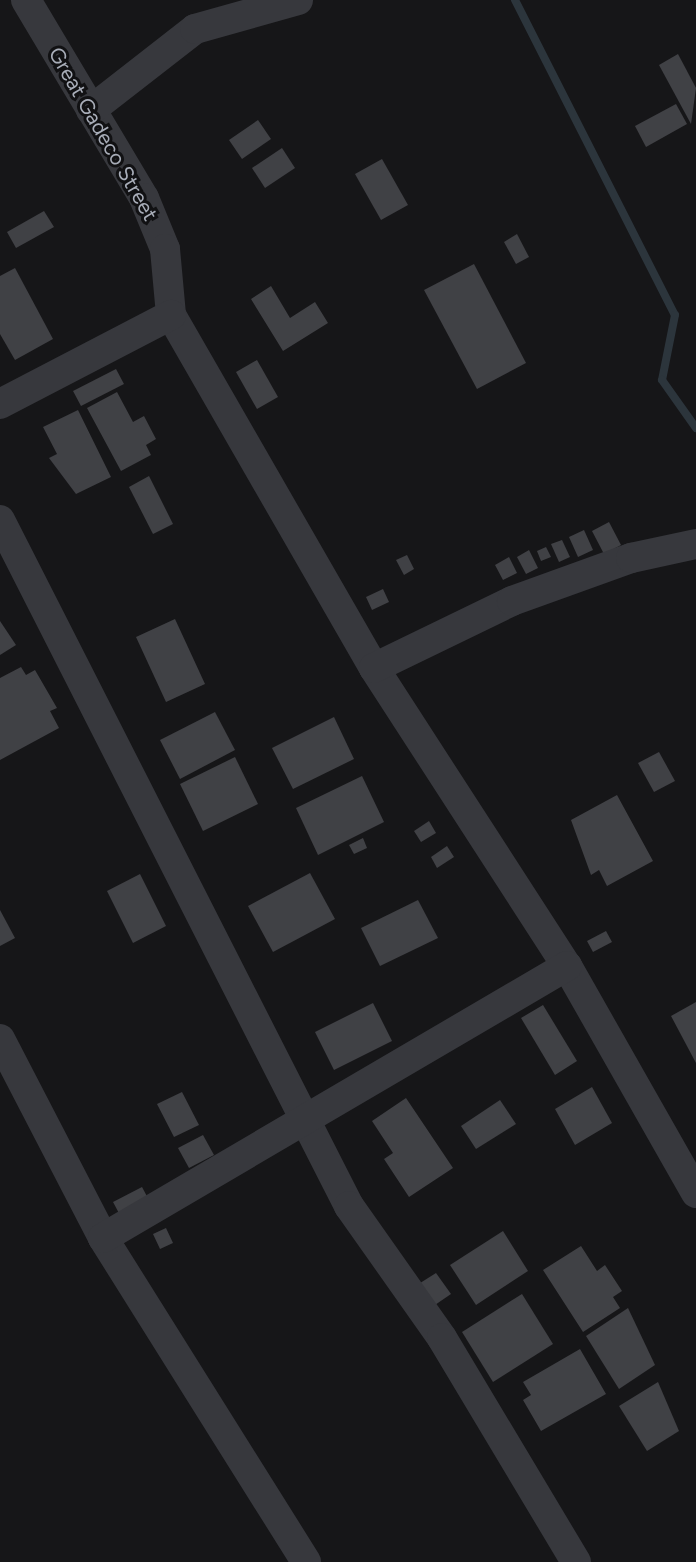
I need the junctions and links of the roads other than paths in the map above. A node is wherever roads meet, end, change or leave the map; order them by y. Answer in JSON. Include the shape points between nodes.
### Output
{"nodes":[{"id":1,"x":26,"y":0,"type":"edge"},
{"id":2,"x":298,"y":0,"type":"edge"},
{"id":3,"x":91,"y":110,"type":"junction"},
{"id":4,"x":171,"y":315,"type":"junction"},
{"id":5,"x":4,"y":391,"type":"edge"},
{"id":6,"x":0,"y":520,"type":"edge"},
{"id":7,"x":696,"y":544,"type":"edge"},
{"id":8,"x":374,"y":668,"type":"junction"},
{"id":9,"x":567,"y":966,"type":"junction"},
{"id":10,"x":0,"y":1039,"type":"edge"},
{"id":11,"x":307,"y":1123,"type":"junction"},
{"id":12,"x":696,"y":1193,"type":"edge"},
{"id":13,"x":103,"y":1238,"type":"junction"},
{"id":14,"x":306,"y":1562,"type":"edge"},
{"id":15,"x":576,"y":1562,"type":"edge"}],
"edges":[{"from":1,"to":3,"type":"street","name":"Great Gadeco Street"},
{"from":2,"to":3,"type":"street","via":[[195,29]]},
{"from":3,"to":4,"type":"street","name":"Great Gadeco Street","via":[[166,249]]},
{"from":4,"to":5,"type":"street"},
{"from":4,"to":8,"type":"street"},
{"from":6,"to":11,"type":"street"},
{"from":7,"to":8,"type":"street","via":[[631,558],[512,601]]},
{"from":8,"to":9,"type":"street"},
{"from":9,"to":11,"type":"street"},
{"from":9,"to":12,"type":"street"},
{"from":10,"to":13,"type":"street"},
{"from":11,"to":13,"type":"street"},
{"from":11,"to":15,"type":"street","via":[[349,1206],[442,1338]]},
{"from":13,"to":14,"type":"street"}]}
